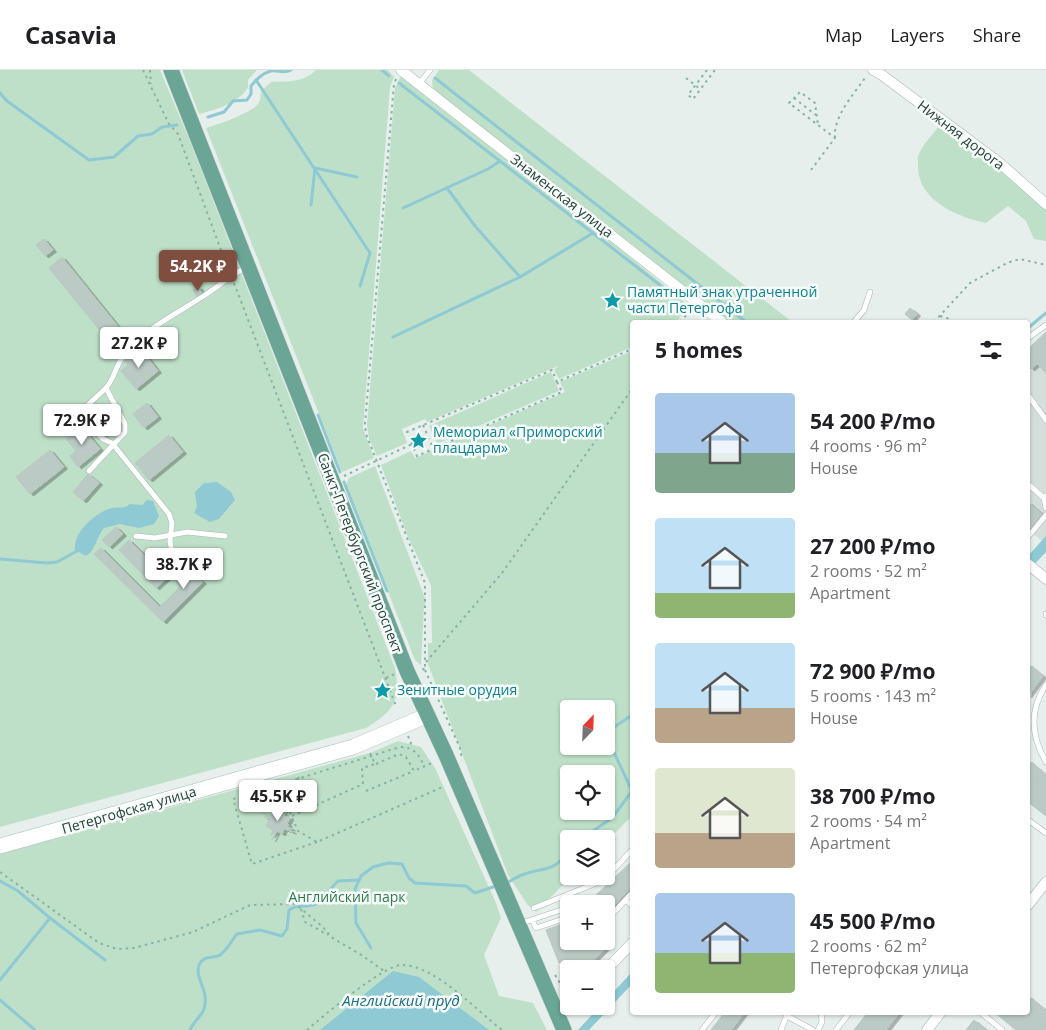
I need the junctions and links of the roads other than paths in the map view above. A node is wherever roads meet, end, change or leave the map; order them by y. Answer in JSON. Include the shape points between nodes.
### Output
{"nodes":[{"id":1,"x":171,"y":70,"type":"edge"},
{"id":2,"x":430,"y":70,"type":"edge"},
{"id":3,"x":872,"y":70,"type":"edge"},
{"id":4,"x":399,"y":73,"type":"edge"},
{"id":5,"x":419,"y":84,"type":"junction"},
{"id":6,"x":1046,"y":204,"type":"edge"},
{"id":7,"x":248,"y":267,"type":"junction"},
{"id":8,"x":870,"y":292,"type":"dead end"},
{"id":9,"x":719,"y":320,"type":"edge"},
{"id":10,"x":856,"y":320,"type":"edge"},
{"id":11,"x":1046,"y":325,"type":"edge"},
{"id":12,"x":1030,"y":337,"type":"edge"},
{"id":13,"x":106,"y":388,"type":"junction"},
{"id":14,"x":1030,"y":398,"type":"edge"},
{"id":15,"x":80,"y":413,"type":"junction"},
{"id":16,"x":1046,"y":420,"type":"edge"},
{"id":17,"x":60,"y":431,"type":"dead end"},
{"id":18,"x":112,"y":444,"type":"junction"},
{"id":19,"x":89,"y":471,"type":"dead end"},
{"id":20,"x":1030,"y":486,"type":"edge"},
{"id":21,"x":1045,"y":497,"type":"edge"},
{"id":22,"x":1046,"y":508,"type":"edge"},
{"id":23,"x":1046,"y":515,"type":"edge"},
{"id":24,"x":1030,"y":535,"type":"edge"},
{"id":25,"x":136,"y":536,"type":"dead end"},
{"id":26,"x":170,"y":536,"type":"junction"},
{"id":27,"x":225,"y":536,"type":"dead end"},
{"id":28,"x":1030,"y":566,"type":"edge"},
{"id":29,"x":1043,"y":577,"type":"edge"},
{"id":30,"x":176,"y":578,"type":"dead end"},
{"id":31,"x":1046,"y":685,"type":"edge"},
{"id":32,"x":428,"y":716,"type":"junction"},
{"id":33,"x":1046,"y":762,"type":"edge"},
{"id":34,"x":1030,"y":821,"type":"edge"},
{"id":35,"x":1046,"y":833,"type":"edge"},
{"id":36,"x":0,"y":846,"type":"edge"},
{"id":37,"x":630,"y":852,"type":"edge"},
{"id":38,"x":1046,"y":882,"type":"edge"},
{"id":39,"x":630,"y":895,"type":"edge"},
{"id":40,"x":626,"y":900,"type":"junction"},
{"id":41,"x":1030,"y":902,"type":"edge"},
{"id":42,"x":630,"y":904,"type":"edge"},
{"id":43,"x":534,"y":908,"type":"dead end"},
{"id":44,"x":560,"y":910,"type":"edge"},
{"id":45,"x":615,"y":912,"type":"edge"},
{"id":46,"x":560,"y":920,"type":"edge"},
{"id":47,"x":526,"y":922,"type":"junction"},
{"id":48,"x":630,"y":945,"type":"edge"},
{"id":49,"x":615,"y":961,"type":"edge"},
{"id":50,"x":714,"y":1015,"type":"edge"},
{"id":51,"x":788,"y":1015,"type":"edge"},
{"id":52,"x":790,"y":1015,"type":"edge"},
{"id":53,"x":821,"y":1015,"type":"edge"},
{"id":54,"x":848,"y":1015,"type":"edge"},
{"id":55,"x":939,"y":1015,"type":"edge"},
{"id":56,"x":984,"y":1015,"type":"edge"},
{"id":57,"x":558,"y":1016,"type":"joint"},
{"id":58,"x":564,"y":1030,"type":"edge"},
{"id":59,"x":702,"y":1030,"type":"edge"},
{"id":60,"x":781,"y":1030,"type":"edge"},
{"id":61,"x":813,"y":1030,"type":"edge"},
{"id":62,"x":818,"y":1030,"type":"edge"},
{"id":63,"x":836,"y":1030,"type":"edge"},
{"id":64,"x":927,"y":1030,"type":"edge"},
{"id":65,"x":1002,"y":1030,"type":"edge"}],
"edges":[{"from":1,"to":7,"type":"main road","name":"Санкт-Петербургский проспект"},
{"from":2,"to":5,"type":"lane"},
{"from":3,"to":6,"type":"street","name":"Нижняя дорога","via":[[882,74],[1001,164]]},
{"from":4,"to":5,"type":"street","name":"Знаменская улица"},
{"from":5,"to":9,"type":"street","name":"Знаменская улица"},
{"from":7,"to":13,"type":"lane","via":[[158,324],[121,359],[114,379]]},
{"from":7,"to":32,"type":"main road","name":"Санкт-Петербургский проспект","via":[[407,671]]},
{"from":8,"to":10,"type":"lane","via":[[864,310]]},
{"from":11,"to":12,"type":"lane"},
{"from":13,"to":15,"type":"lane"},
{"from":13,"to":18,"type":"lane","via":[[126,424],[125,432]]},
{"from":14,"to":16,"type":"lane"},
{"from":15,"to":17,"type":"lane"},
{"from":15,"to":18,"type":"lane","via":[[103,439]]},
{"from":18,"to":19,"type":"lane"},
{"from":18,"to":26,"type":"lane","via":[[169,514],[172,523]]},
{"from":20,"to":21,"type":"lane"},
{"from":21,"to":22,"type":"lane"},
{"from":23,"to":24,"type":"lane"},
{"from":25,"to":26,"type":"lane"},
{"from":26,"to":27,"type":"lane","via":[[187,532]]},
{"from":26,"to":30,"type":"lane"},
{"from":28,"to":29,"type":"street"},
{"from":31,"to":33,"type":"lane","via":[[1033,711],[1034,734]]},
{"from":32,"to":36,"type":"main road","name":"Петергофская улица","via":[[353,747]]},
{"from":32,"to":47,"type":"main road","name":"Санкт-Петербургский проспект","via":[[498,877]]},
{"from":34,"to":35,"type":"lane"},
{"from":37,"to":43,"type":"lane","via":[[604,880]]},
{"from":38,"to":41,"type":"street"},
{"from":39,"to":40,"type":"lane"},
{"from":40,"to":42,"type":"lane"},
{"from":40,"to":45,"type":"lane"},
{"from":44,"to":47,"type":"lane"},
{"from":46,"to":47,"type":"lane","via":[[536,928]]},
{"from":47,"to":57,"type":"main road","name":"Санкт-Петербургский проспект"},
{"from":48,"to":49,"type":"street"},
{"from":50,"to":59,"type":"lane"},
{"from":51,"to":60,"type":"lane"},
{"from":52,"to":61,"type":"lane"},
{"from":53,"to":62,"type":"lane"},
{"from":54,"to":63,"type":"lane"},
{"from":55,"to":64,"type":"street"},
{"from":56,"to":65,"type":"lane"},
{"from":57,"to":58,"type":"main road","name":"Санкт-Петербургский проспект"}]}
